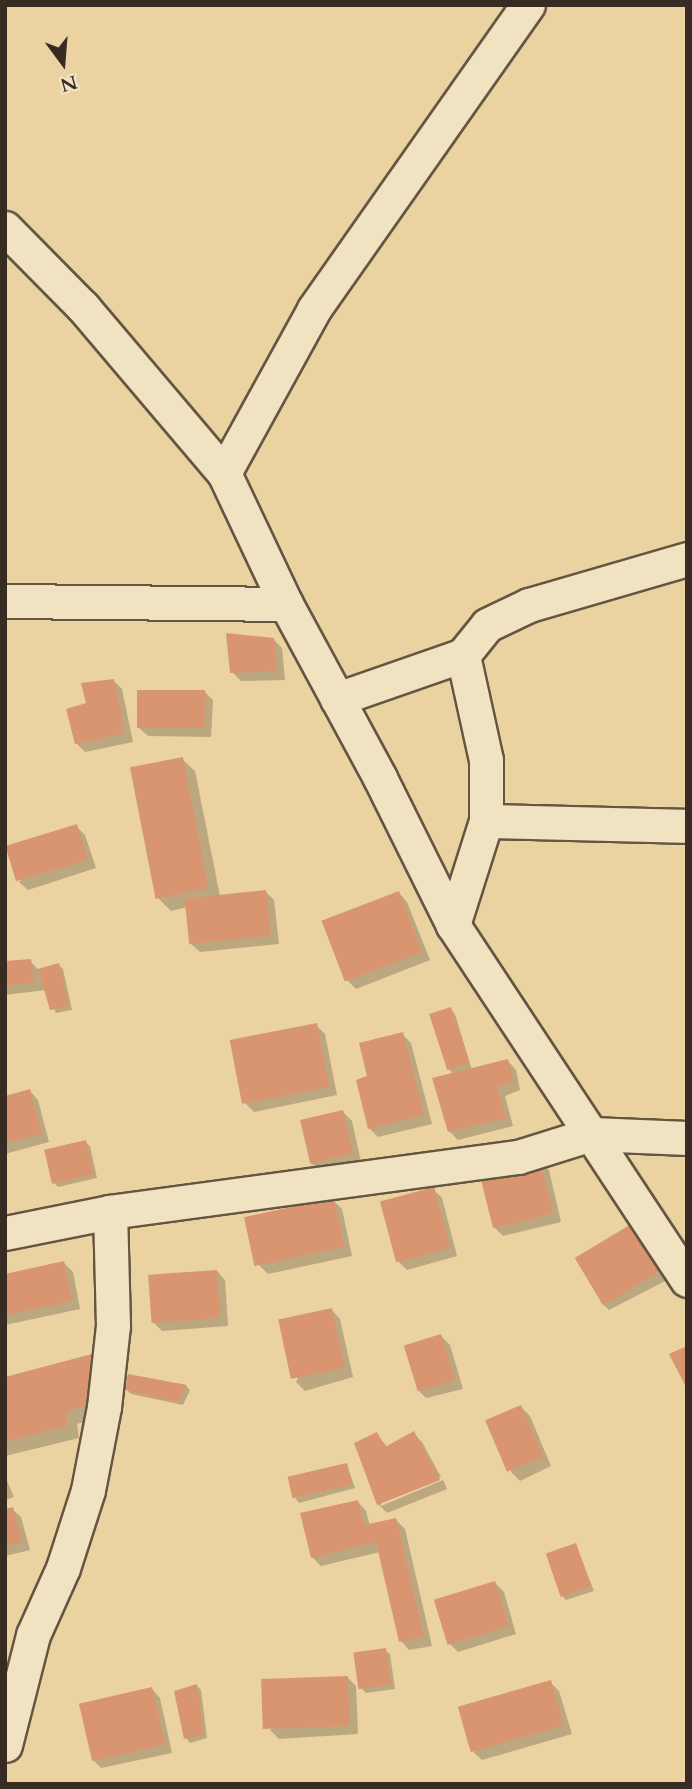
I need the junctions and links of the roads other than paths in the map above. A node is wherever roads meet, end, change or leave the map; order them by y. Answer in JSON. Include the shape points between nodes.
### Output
{"nodes":[{"id":1,"x":528,"y":5,"type":"edge"},
{"id":2,"x":5,"y":228,"type":"edge"},
{"id":3,"x":224,"y":473,"type":"junction"},
{"id":4,"x":687,"y":559,"type":"edge"},
{"id":5,"x":5,"y":601,"type":"edge"},
{"id":6,"x":286,"y":604,"type":"junction"},
{"id":7,"x":463,"y":655,"type":"junction"},
{"id":8,"x":337,"y":699,"type":"junction"},
{"id":9,"x":486,"y":821,"type":"junction"},
{"id":10,"x":687,"y":826,"type":"edge"},
{"id":11,"x":453,"y":925,"type":"junction"},
{"id":12,"x":592,"y":1134,"type":"junction"},
{"id":13,"x":687,"y":1138,"type":"edge"},
{"id":14,"x":110,"y":1212,"type":"junction"},
{"id":15,"x":5,"y":1233,"type":"edge"},
{"id":16,"x":687,"y":1280,"type":"edge"},
{"id":17,"x":5,"y":1745,"type":"edge"}],
"edges":[{"from":1,"to":3,"type":"street","via":[[314,309]]},
{"from":2,"to":3,"type":"street","via":[[83,307]]},
{"from":3,"to":6,"type":"street"},
{"from":4,"to":7,"type":"street","via":[[529,605],[487,625]]},
{"from":5,"to":6,"type":"street"},
{"from":6,"to":8,"type":"street"},
{"from":7,"to":8,"type":"street"},
{"from":7,"to":9,"type":"street","via":[[486,760]]},
{"from":8,"to":11,"type":"street"},
{"from":9,"to":10,"type":"street"},
{"from":9,"to":11,"type":"street"},
{"from":11,"to":12,"type":"street"},
{"from":12,"to":13,"type":"street"},
{"from":12,"to":14,"type":"street","via":[[518,1157]]},
{"from":12,"to":16,"type":"street"},
{"from":14,"to":15,"type":"street"},
{"from":14,"to":17,"type":"street","via":[[113,1325],[88,1490],[63,1568],[33,1635]]}]}
